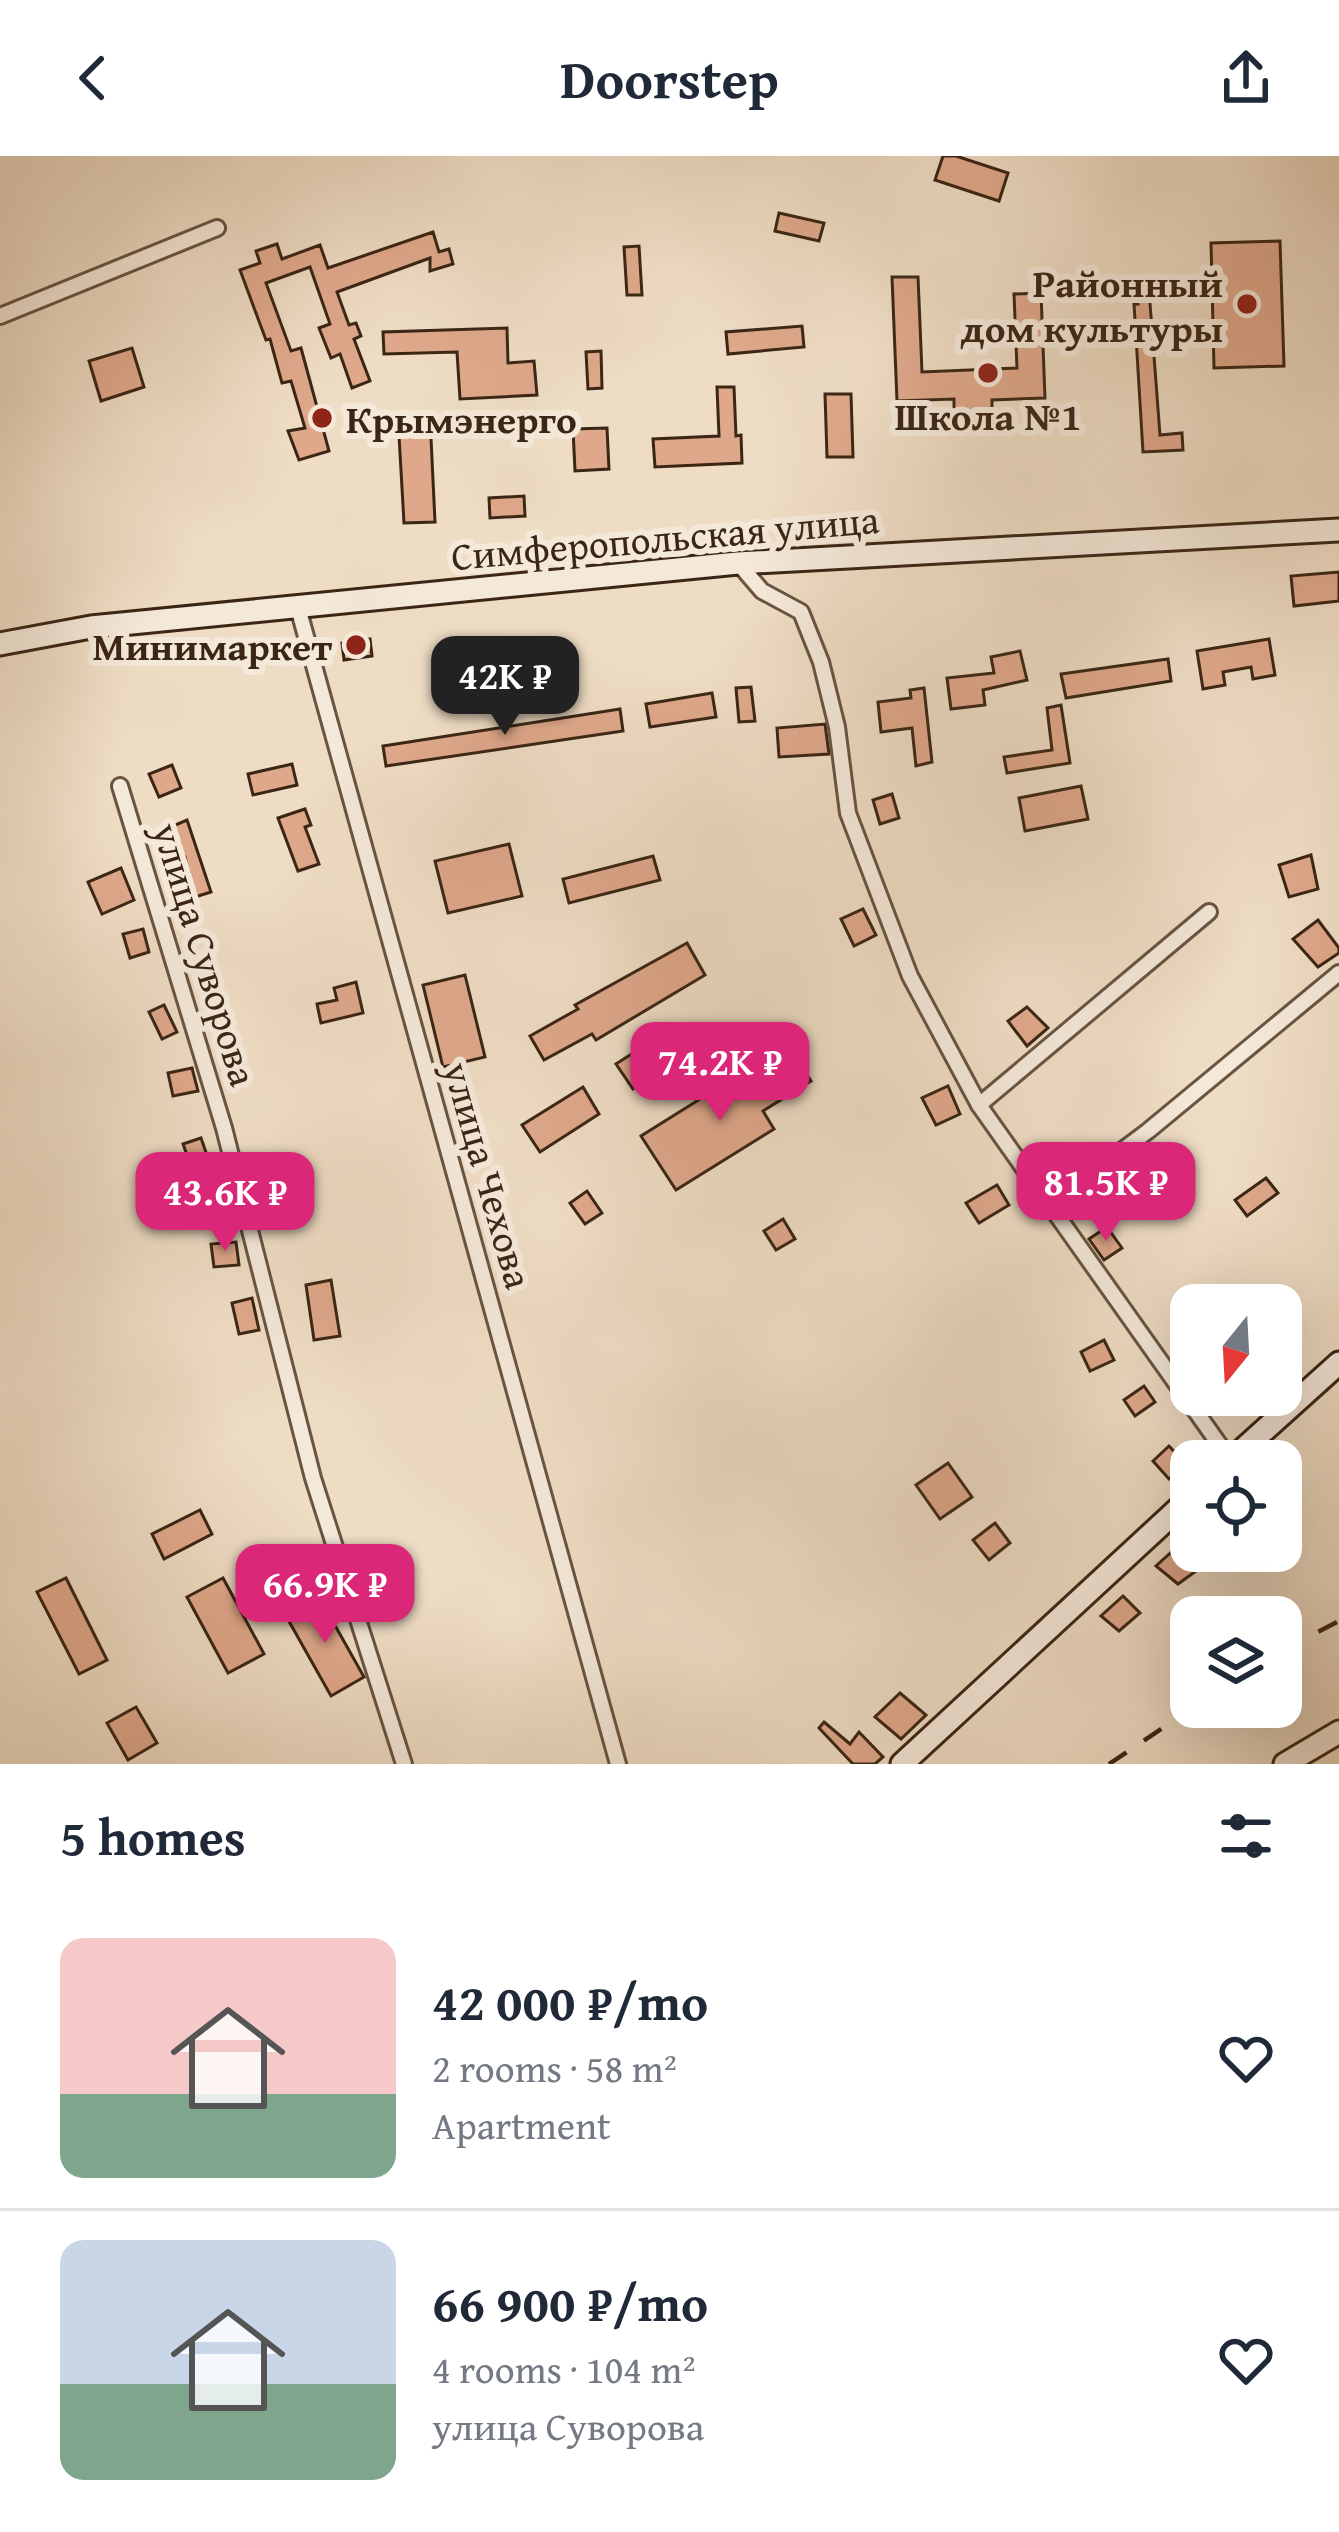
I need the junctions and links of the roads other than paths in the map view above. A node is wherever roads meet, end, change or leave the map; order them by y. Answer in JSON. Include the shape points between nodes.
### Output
{"nodes":[{"id":1,"x":217,"y":228,"type":"dead end"},
{"id":2,"x":0,"y":316,"type":"edge"},
{"id":3,"x":1339,"y":530,"type":"edge"},
{"id":4,"x":737,"y":563,"type":"junction"},
{"id":5,"x":296,"y":604,"type":"junction"},
{"id":6,"x":0,"y":644,"type":"edge"},
{"id":7,"x":120,"y":786,"type":"dead end"},
{"id":8,"x":1209,"y":912,"type":"dead end"},
{"id":9,"x":1339,"y":973,"type":"edge"},
{"id":10,"x":979,"y":1106,"type":"junction"},
{"id":11,"x":1048,"y":1206,"type":"junction"},
{"id":12,"x":1339,"y":1363,"type":"edge"},
{"id":13,"x":1215,"y":1440,"type":"edge"},
{"id":14,"x":1253,"y":1440,"type":"edge"},
{"id":15,"x":1170,"y":1516,"type":"edge"},
{"id":16,"x":1339,"y":1732,"type":"edge"},
{"id":17,"x":404,"y":1764,"type":"edge"},
{"id":18,"x":618,"y":1764,"type":"edge"},
{"id":19,"x":902,"y":1764,"type":"edge"},
{"id":20,"x":1285,"y":1764,"type":"edge"}],
"edges":[{"from":1,"to":2,"type":"street"},
{"from":3,"to":4,"type":"main road","name":"Симферопольская улица"},
{"from":4,"to":5,"type":"main road","name":"Симферопольская улица"},
{"from":4,"to":10,"type":"street","via":[[762,591],[801,613],[821,662],[848,813],[910,976]]},
{"from":5,"to":6,"type":"main road","name":"Симферопольская улица"},
{"from":5,"to":18,"type":"street","name":"улица Чехова"},
{"from":7,"to":17,"type":"street","name":"улица Суворова","via":[[224,1128],[313,1478]]},
{"from":8,"to":10,"type":"street"},
{"from":9,"to":11,"type":"street"},
{"from":10,"to":11,"type":"street"},
{"from":11,"to":13,"type":"street"},
{"from":12,"to":14,"type":"main road"},
{"from":15,"to":19,"type":"main road"},
{"from":16,"to":20,"type":"main road"}]}
